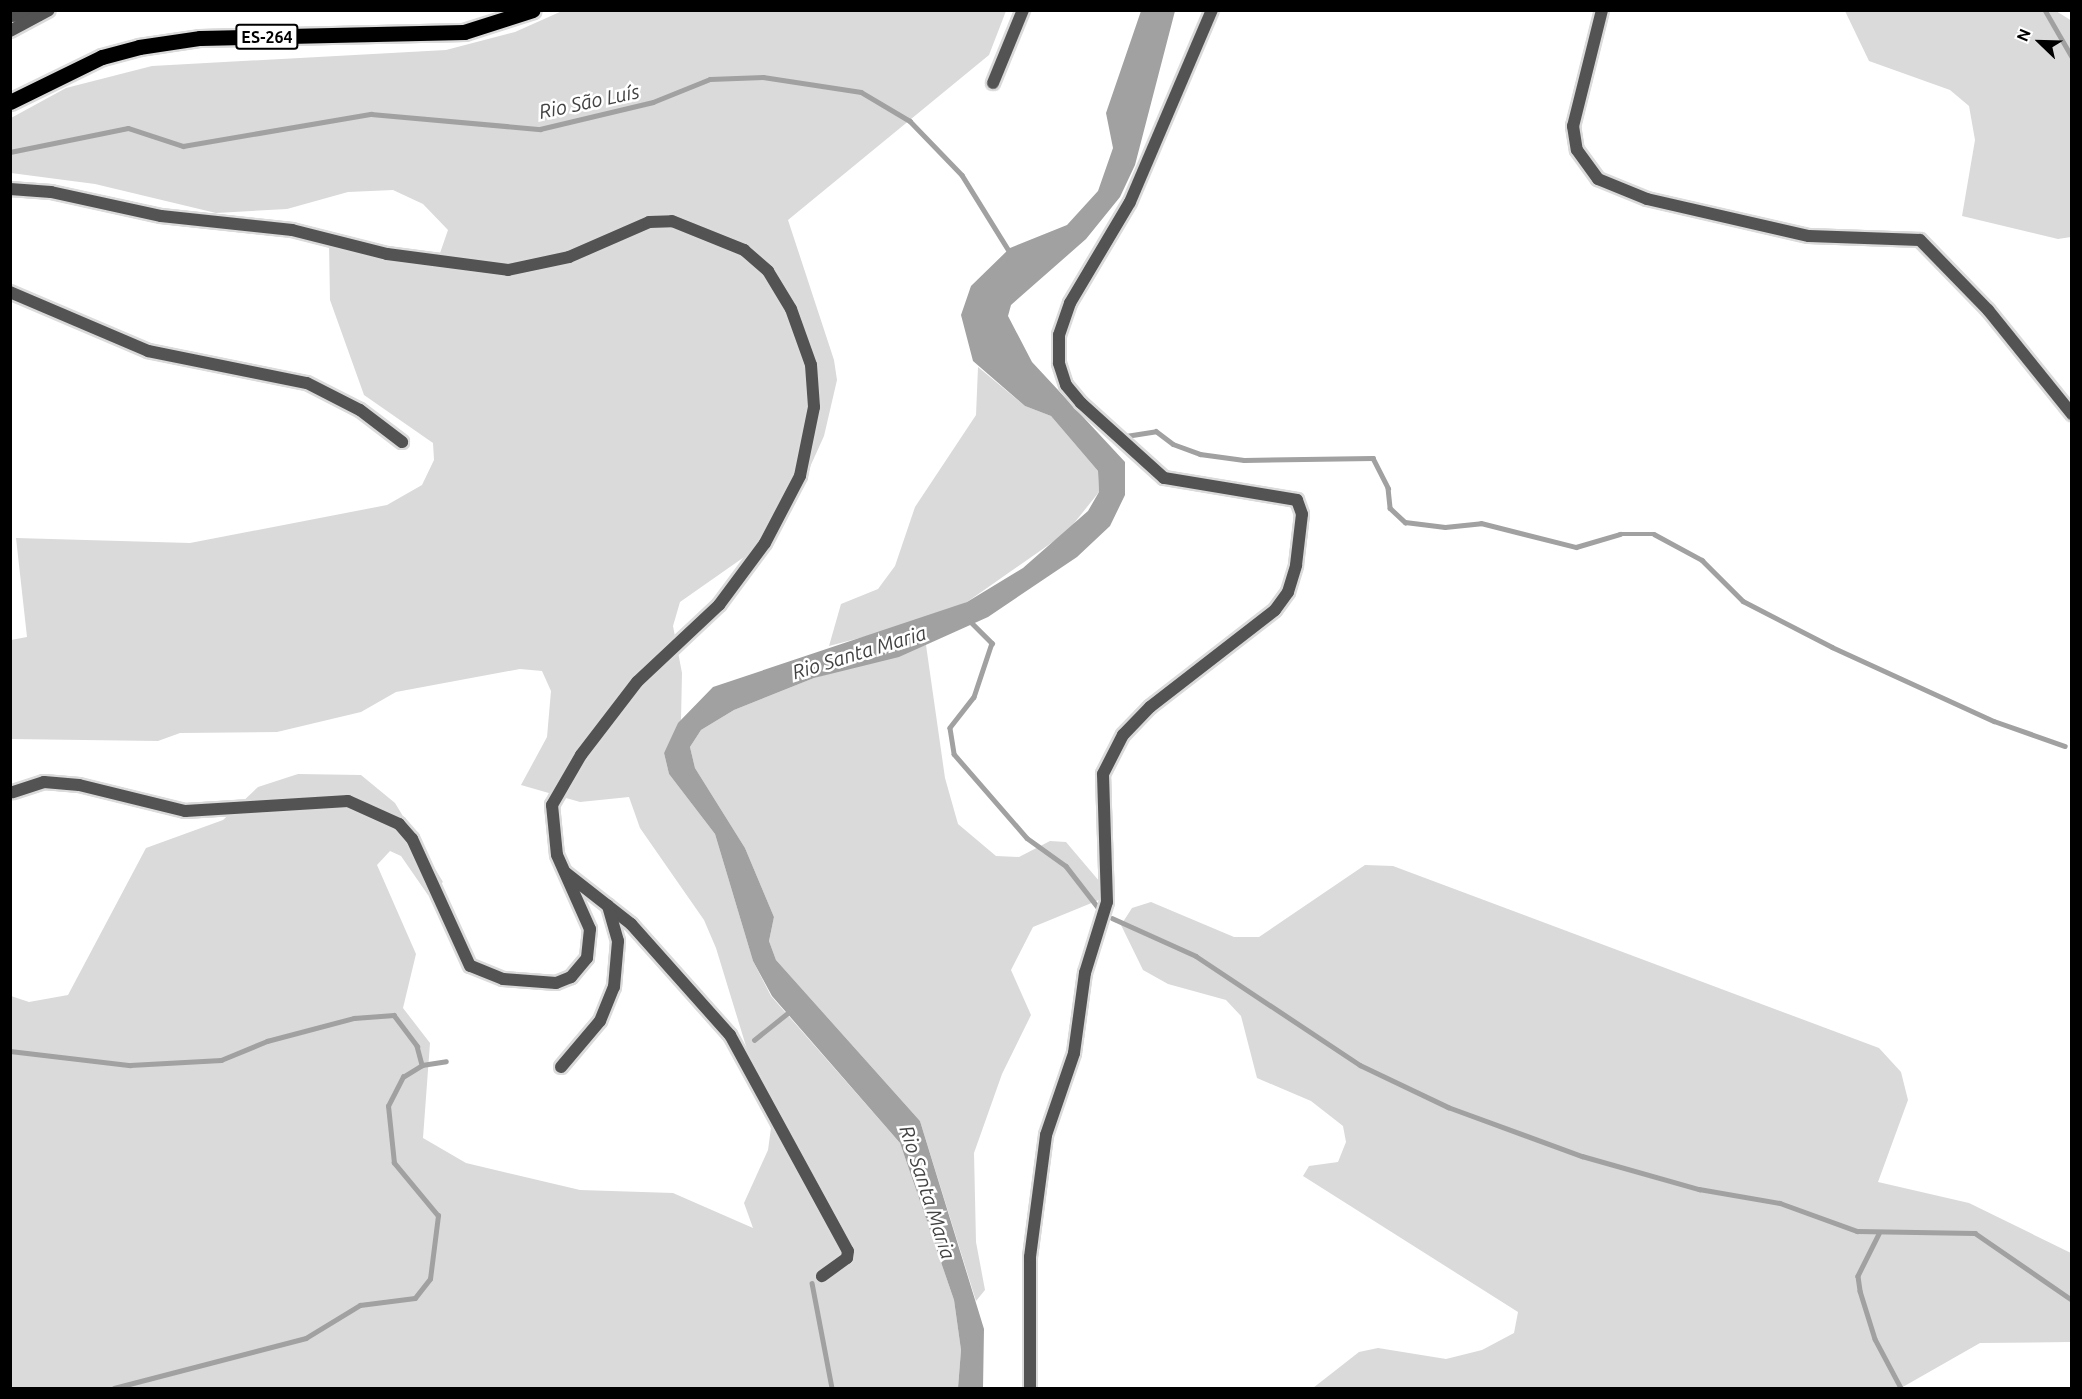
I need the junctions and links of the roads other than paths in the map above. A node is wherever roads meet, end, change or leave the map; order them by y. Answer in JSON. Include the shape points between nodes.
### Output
{"nodes":[{"id":1,"x":533,"y":10,"type":"edge"},
{"id":2,"x":1023,"y":10,"type":"edge"},
{"id":3,"x":1212,"y":10,"type":"edge"},
{"id":4,"x":1602,"y":10,"type":"edge"},
{"id":5,"x":45,"y":13,"type":"edge"},
{"id":6,"x":10,"y":16,"type":"edge"},
{"id":7,"x":10,"y":32,"type":"edge"},
{"id":8,"x":993,"y":83,"type":"dead end"},
{"id":9,"x":10,"y":102,"type":"edge"},
{"id":10,"x":10,"y":189,"type":"edge"},
{"id":11,"x":10,"y":292,"type":"edge"},
{"id":12,"x":2072,"y":414,"type":"edge"},
{"id":13,"x":402,"y":442,"type":"dead end"},
{"id":14,"x":13,"y":792,"type":"dead end"},
{"id":15,"x":565,"y":873,"type":"junction"},
{"id":16,"x":607,"y":904,"type":"junction"},
{"id":17,"x":561,"y":1067,"type":"dead end"},
{"id":18,"x":822,"y":1276,"type":"dead end"},
{"id":19,"x":1030,"y":1389,"type":"edge"}],
"edges":[{"from":1,"to":9,"type":"main road","number":"ES-264","via":[[464,32],[200,38],[139,47],[102,57]]},
{"from":2,"to":8,"type":"street"},
{"from":3,"to":19,"type":"street","via":[[1130,202],[1070,303],[1059,335],[1059,363],[1066,385],[1081,403],[1164,478],[1297,500],[1302,514],[1296,565],[1279,605],[1150,707],[1122,735],[1103,774],[1107,902],[1081,993],[1074,1053],[1045,1147],[1030,1257]]},
{"from":4,"to":12,"type":"street","via":[[1573,126],[1577,150],[1598,179],[1647,199],[1809,236],[1920,240],[1989,310]]},
{"from":5,"to":6,"type":"street"},
{"from":5,"to":7,"type":"street"},
{"from":10,"to":15,"type":"street","via":[[51,192],[161,216],[292,230],[387,254],[508,270],[569,257],[649,222],[672,221],[744,250],[768,271],[791,309],[811,365],[814,407],[800,476],[765,543],[719,605],[637,682],[563,781],[552,817]]},
{"from":11,"to":13,"type":"street","via":[[148,351],[307,383],[360,411]]},
{"from":14,"to":15,"type":"street","via":[[45,782],[185,811],[336,799],[366,808],[399,824],[412,839],[464,960],[503,979],[556,983],[582,967],[590,929]]},
{"from":15,"to":16,"type":"street"},
{"from":16,"to":17,"type":"street","via":[[618,941],[614,987],[600,1021]]},
{"from":16,"to":18,"type":"street","via":[[730,1035],[848,1251],[847,1258]]}]}
